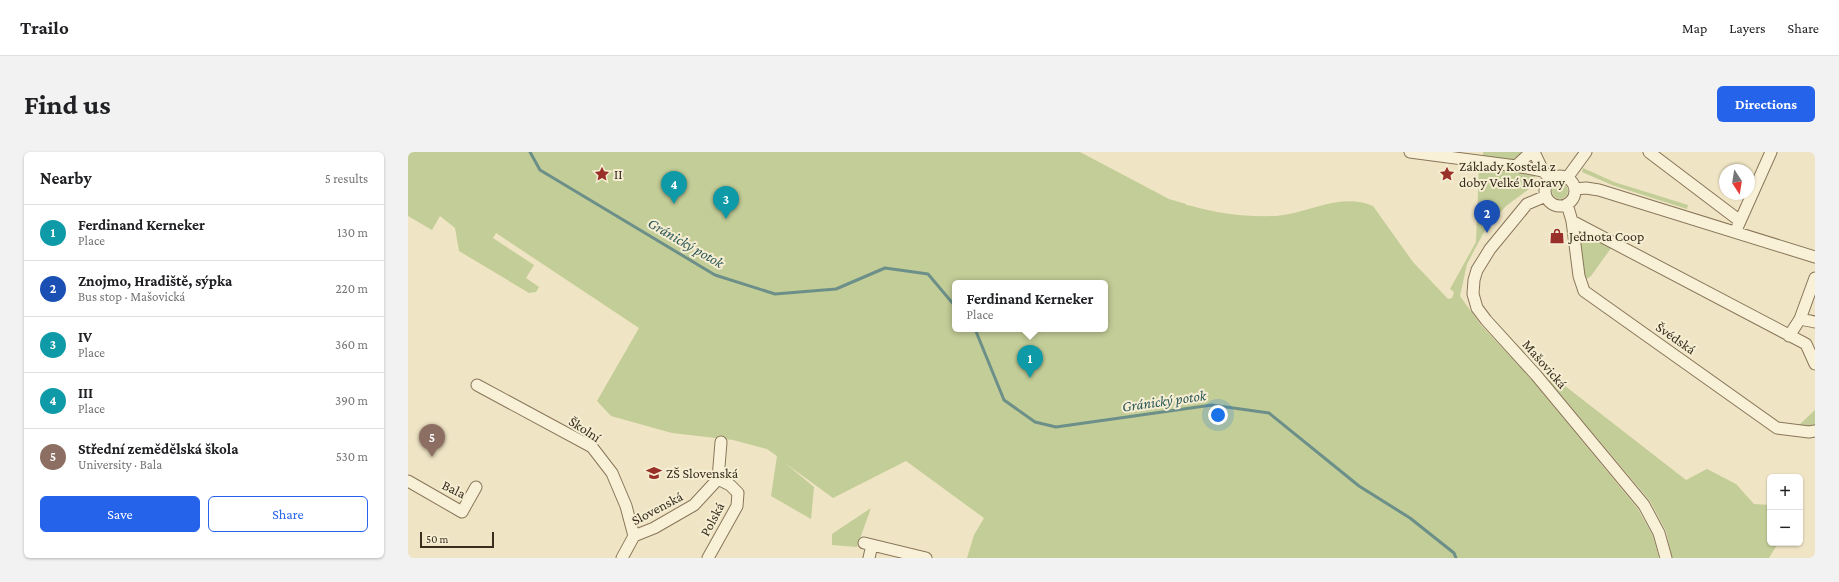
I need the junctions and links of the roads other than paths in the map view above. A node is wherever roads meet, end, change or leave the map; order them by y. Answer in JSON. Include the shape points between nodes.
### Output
{"nodes":[{"id":1,"x":1410,"y":152,"type":"edge"},
{"id":2,"x":1533,"y":152,"type":"edge"},
{"id":3,"x":1586,"y":152,"type":"edge"},
{"id":4,"x":1649,"y":152,"type":"edge"},
{"id":5,"x":1771,"y":152,"type":"edge"},
{"id":6,"x":1516,"y":166,"type":"junction"},
{"id":7,"x":1542,"y":171,"type":"junction"},
{"id":8,"x":1567,"y":178,"type":"junction"},
{"id":9,"x":1551,"y":180,"type":"junction"},
{"id":10,"x":1575,"y":189,"type":"junction"},
{"id":11,"x":1546,"y":196,"type":"junction"},
{"id":12,"x":1567,"y":204,"type":"junction"},
{"id":13,"x":1572,"y":220,"type":"junction"},
{"id":14,"x":1738,"y":226,"type":"junction"},
{"id":15,"x":1815,"y":257,"type":"edge"},
{"id":16,"x":1815,"y":278,"type":"edge"},
{"id":17,"x":1800,"y":319,"type":"junction"},
{"id":18,"x":1815,"y":322,"type":"edge"},
{"id":19,"x":1789,"y":336,"type":"junction"},
{"id":20,"x":1811,"y":345,"type":"edge"},
{"id":21,"x":1815,"y":364,"type":"edge"},
{"id":22,"x":477,"y":385,"type":"dead end"},
{"id":23,"x":1815,"y":431,"type":"edge"},
{"id":24,"x":721,"y":442,"type":"dead end"},
{"id":25,"x":718,"y":479,"type":"junction"},
{"id":26,"x":408,"y":481,"type":"edge"},
{"id":27,"x":476,"y":487,"type":"dead end"},
{"id":28,"x":634,"y":536,"type":"junction"},
{"id":29,"x":622,"y":558,"type":"edge"},
{"id":30,"x":708,"y":558,"type":"edge"},
{"id":31,"x":869,"y":558,"type":"edge"},
{"id":32,"x":926,"y":558,"type":"edge"},
{"id":33,"x":1666,"y":558,"type":"edge"}],
"edges":[{"from":1,"to":6,"type":"street"},
{"from":2,"to":6,"type":"street"},
{"from":2,"to":7,"type":"street"},
{"from":3,"to":8,"type":"street"},
{"from":4,"to":14,"type":"street"},
{"from":5,"to":14,"type":"street"},
{"from":6,"to":7,"type":"street"},
{"from":7,"to":9,"type":"street"},
{"from":8,"to":9,"type":"street"},
{"from":8,"to":10,"type":"street"},
{"from":9,"to":11,"type":"street","via":[[1546,186]]},
{"from":10,"to":12,"type":"street","via":[[1573,198]]},
{"from":10,"to":14,"type":"street","via":[[1599,190]]},
{"from":11,"to":12,"type":"street","via":[[1556,205]]},
{"from":11,"to":33,"type":"street","name":"Mašovická","via":[[1528,204],[1490,249],[1477,270],[1473,294],[1477,308],[1644,505],[1660,533]]},
{"from":12,"to":13,"type":"street","name":"Švédská"},
{"from":13,"to":19,"type":"street"},
{"from":13,"to":23,"type":"street","name":"Švédská","via":[[1579,276],[1584,291],[1777,428]]},
{"from":14,"to":15,"type":"street"},
{"from":16,"to":17,"type":"street"},
{"from":17,"to":18,"type":"street"},
{"from":17,"to":19,"type":"street"},
{"from":19,"to":20,"type":"street"},
{"from":20,"to":21,"type":"street"},
{"from":22,"to":28,"type":"street","name":"Školní","via":[[592,447],[612,473],[626,506]]},
{"from":24,"to":25,"type":"street"},
{"from":25,"to":28,"type":"street","name":"Slovenská","via":[[694,505],[654,528]]},
{"from":25,"to":30,"type":"street","name":"Polská","via":[[738,493],[737,506]]},
{"from":26,"to":27,"type":"street","name":"Bala","via":[[462,512]]},
{"from":28,"to":29,"type":"street","name":"Slovenská"},
{"from":31,"to":32,"type":"street","via":[[868,544]]}]}
